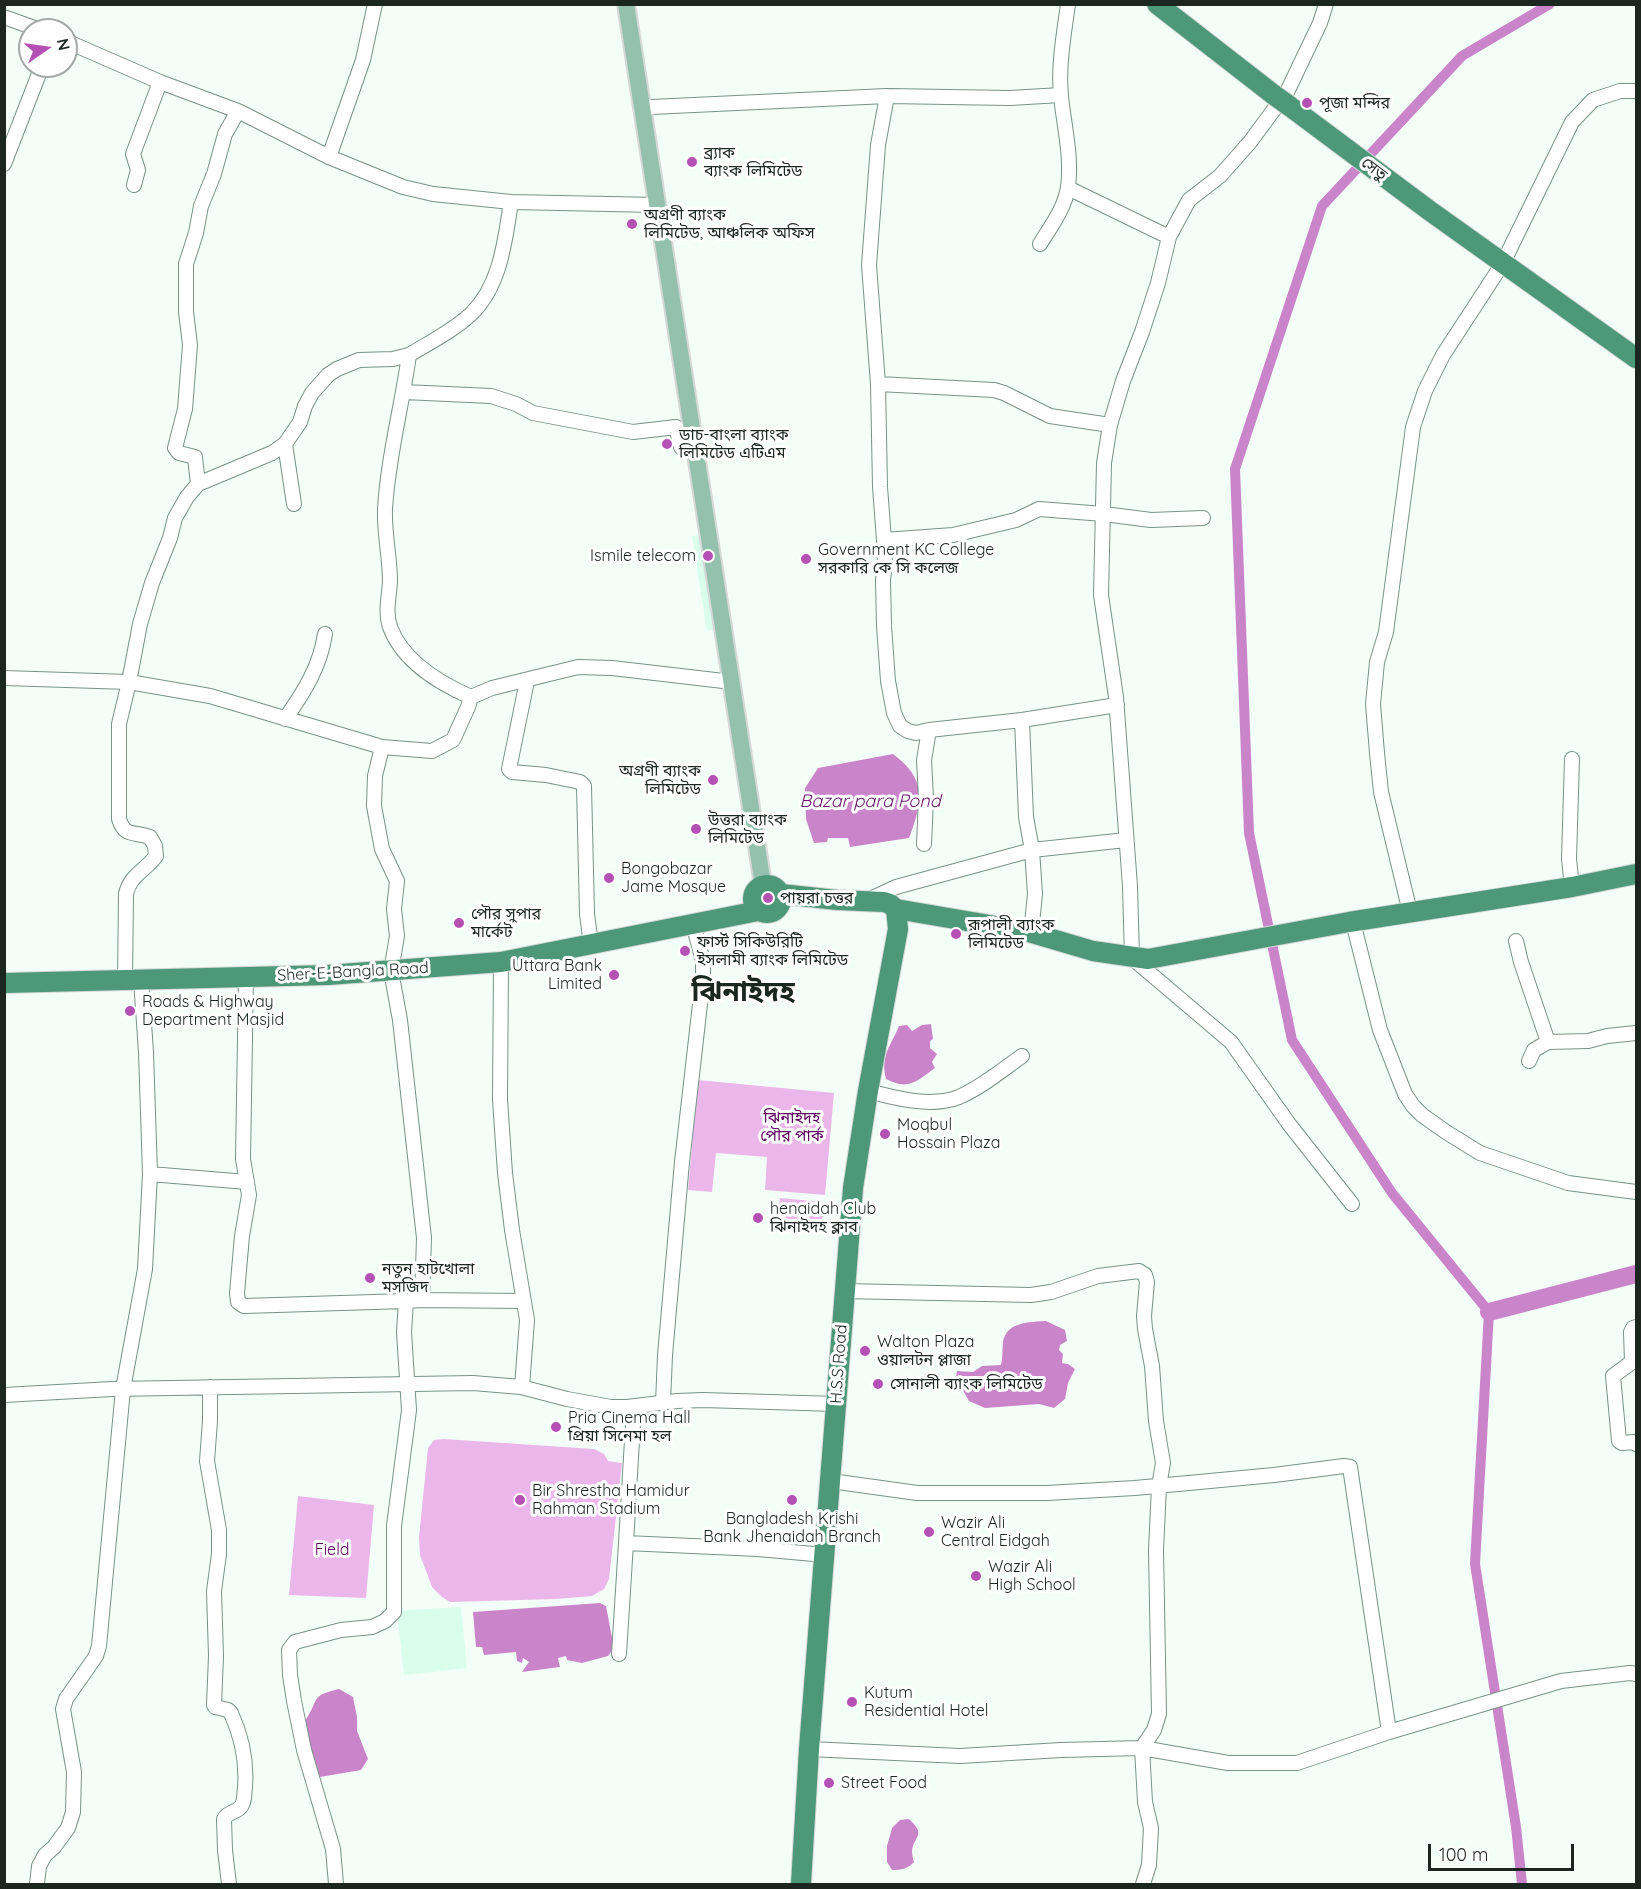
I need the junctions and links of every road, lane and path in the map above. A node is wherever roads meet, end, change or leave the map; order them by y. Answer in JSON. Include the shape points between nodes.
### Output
{"nodes":[{"id":1,"x":375,"y":4,"type":"edge"},
{"id":2,"x":626,"y":4,"type":"edge"},
{"id":3,"x":637,"y":4,"type":"edge"},
{"id":4,"x":1068,"y":4,"type":"edge"},
{"id":5,"x":1157,"y":4,"type":"edge"},
{"id":6,"x":1326,"y":4,"type":"edge"},
{"id":7,"x":78,"y":46,"type":"edge"},
{"id":8,"x":37,"y":78,"type":"edge"},
{"id":9,"x":160,"y":82,"type":"junction"},
{"id":10,"x":1636,"y":91,"type":"edge"},
{"id":11,"x":1061,"y":95,"type":"junction"},
{"id":12,"x":887,"y":96,"type":"junction"},
{"id":13,"x":651,"y":107,"type":"junction"},
{"id":14,"x":238,"y":111,"type":"junction"},
{"id":15,"x":329,"y":157,"type":"junction"},
{"id":16,"x":4,"y":164,"type":"edge"},
{"id":17,"x":134,"y":185,"type":"dead end"},
{"id":18,"x":1068,"y":188,"type":"junction"},
{"id":19,"x":511,"y":202,"type":"junction"},
{"id":20,"x":657,"y":205,"type":"junction"},
{"id":21,"x":1169,"y":237,"type":"junction"},
{"id":22,"x":1040,"y":244,"type":"dead end"},
{"id":23,"x":1503,"y":263,"type":"junction"},
{"id":24,"x":409,"y":355,"type":"junction"},
{"id":25,"x":1636,"y":358,"type":"edge"},
{"id":26,"x":878,"y":384,"type":"junction"},
{"id":27,"x":404,"y":392,"type":"junction"},
{"id":28,"x":1110,"y":425,"type":"junction"},
{"id":29,"x":285,"y":444,"type":"junction"},
{"id":30,"x":695,"y":448,"type":"junction"},
{"id":31,"x":198,"y":484,"type":"junction"},
{"id":32,"x":294,"y":504,"type":"dead end"},
{"id":33,"x":1104,"y":514,"type":"junction"},
{"id":34,"x":1203,"y":518,"type":"dead end"},
{"id":35,"x":884,"y":540,"type":"junction"},
{"id":36,"x":325,"y":634,"type":"dead end"},
{"id":37,"x":4,"y":678,"type":"edge"},
{"id":38,"x":526,"y":681,"type":"junction"},
{"id":39,"x":129,"y":682,"type":"junction"},
{"id":40,"x":732,"y":682,"type":"junction"},
{"id":41,"x":471,"y":697,"type":"junction"},
{"id":42,"x":1117,"y":705,"type":"junction"},
{"id":43,"x":285,"y":719,"type":"junction"},
{"id":44,"x":1022,"y":720,"type":"junction"},
{"id":45,"x":929,"y":730,"type":"junction"},
{"id":46,"x":382,"y":747,"type":"junction"},
{"id":47,"x":1572,"y":759,"type":"dead end"},
{"id":48,"x":1126,"y":840,"type":"junction"},
{"id":49,"x":924,"y":844,"type":"dead end"},
{"id":50,"x":1032,"y":850,"type":"junction"},
{"id":51,"x":1636,"y":874,"type":"edge"},
{"id":52,"x":1572,"y":887,"type":"junction"},
{"id":53,"x":767,"y":897,"type":"junction"},
{"id":54,"x":866,"y":901,"type":"junction"},
{"id":55,"x":896,"y":909,"type":"junction"},
{"id":56,"x":1410,"y":912,"type":"junction"},
{"id":57,"x":1351,"y":922,"type":"junction"},
{"id":58,"x":695,"y":923,"type":"junction"},
{"id":59,"x":1031,"y":933,"type":"junction"},
{"id":60,"x":1516,"y":941,"type":"dead end"},
{"id":61,"x":591,"y":945,"type":"junction"},
{"id":62,"x":1132,"y":958,"type":"junction"},
{"id":63,"x":501,"y":962,"type":"junction"},
{"id":64,"x":391,"y":971,"type":"junction"},
{"id":65,"x":246,"y":977,"type":"junction"},
{"id":66,"x":133,"y":980,"type":"junction"},
{"id":67,"x":4,"y":983,"type":"edge"},
{"id":68,"x":1636,"y":1033,"type":"edge"},
{"id":69,"x":1548,"y":1042,"type":"junction"},
{"id":70,"x":1022,"y":1056,"type":"dead end"},
{"id":71,"x":1529,"y":1061,"type":"dead end"},
{"id":72,"x":868,"y":1091,"type":"junction"},
{"id":73,"x":150,"y":1174,"type":"junction"},
{"id":74,"x":247,"y":1182,"type":"junction"},
{"id":75,"x":1636,"y":1192,"type":"edge"},
{"id":76,"x":1352,"y":1204,"type":"dead end"},
{"id":77,"x":844,"y":1291,"type":"junction"},
{"id":78,"x":422,"y":1300,"type":"junction"},
{"id":79,"x":406,"y":1301,"type":"junction"},
{"id":80,"x":524,"y":1301,"type":"junction"},
{"id":81,"x":1636,"y":1327,"type":"edge"},
{"id":82,"x":407,"y":1385,"type":"junction"},
{"id":83,"x":210,"y":1387,"type":"junction"},
{"id":84,"x":522,"y":1388,"type":"junction"},
{"id":85,"x":123,"y":1389,"type":"junction"},
{"id":86,"x":4,"y":1395,"type":"edge"},
{"id":87,"x":663,"y":1403,"type":"junction"},
{"id":88,"x":837,"y":1404,"type":"junction"},
{"id":89,"x":634,"y":1406,"type":"junction"},
{"id":90,"x":1636,"y":1444,"type":"edge"},
{"id":91,"x":831,"y":1481,"type":"junction"},
{"id":92,"x":1159,"y":1486,"type":"junction"},
{"id":93,"x":626,"y":1543,"type":"junction"},
{"id":94,"x":825,"y":1554,"type":"junction"},
{"id":95,"x":619,"y":1654,"type":"dead end"},
{"id":96,"x":1636,"y":1674,"type":"edge"},
{"id":97,"x":1389,"y":1732,"type":"junction"},
{"id":98,"x":1142,"y":1748,"type":"junction"},
{"id":99,"x":809,"y":1749,"type":"junction"},
{"id":100,"x":38,"y":1884,"type":"edge"},
{"id":101,"x":229,"y":1884,"type":"edge"},
{"id":102,"x":336,"y":1884,"type":"edge"},
{"id":103,"x":801,"y":1884,"type":"edge"},
{"id":104,"x":1143,"y":1884,"type":"edge"}],
"edges":[{"from":1,"to":15,"type":"street","via":[[363,60]]},
{"from":2,"to":20,"type":"main road"},
{"from":3,"to":13,"type":"main road"},
{"from":4,"to":11,"type":"street","via":[[1060,63]]},
{"from":5,"to":23,"type":"highway","name":"সেতু"},
{"from":6,"to":21,"type":"street","via":[[1287,92],[1220,176],[1189,200]]},
{"from":7,"to":9,"type":"street"},
{"from":8,"to":16,"type":"street"},
{"from":9,"to":14,"type":"street"},
{"from":9,"to":17,"type":"street","via":[[133,154],[138,170]]},
{"from":10,"to":23,"type":"street","via":[[1593,100],[1572,122]]},
{"from":11,"to":12,"type":"street"},
{"from":11,"to":18,"type":"street","via":[[1068,138]]},
{"from":12,"to":13,"type":"street"},
{"from":12,"to":26,"type":"street","via":[[878,145],[869,265]]},
{"from":13,"to":53,"type":"main road"},
{"from":14,"to":15,"type":"street"},
{"from":14,"to":31,"type":"street","via":[[225,134],[186,264],[190,345],[185,409],[175,448],[195,457]]},
{"from":15,"to":19,"type":"street","via":[[403,187]]},
{"from":18,"to":21,"type":"street"},
{"from":18,"to":22,"type":"street","via":[[1063,205]]},
{"from":19,"to":20,"type":"street"},
{"from":19,"to":24,"type":"street","via":[[504,247],[492,285],[472,313]]},
{"from":20,"to":30,"type":"main road"},
{"from":21,"to":28,"type":"street","via":[[1158,283]]},
{"from":23,"to":25,"type":"highway","name":"সেতু"},
{"from":23,"to":56,"type":"street","via":[[1443,355],[1413,427],[1386,632],[1377,663],[1373,704],[1382,792]]},
{"from":24,"to":27,"type":"street"},
{"from":24,"to":29,"type":"street","via":[[360,360],[328,375],[312,393]]},
{"from":26,"to":28,"type":"street","via":[[994,390],[1050,416]]},
{"from":26,"to":35,"type":"street"},
{"from":27,"to":30,"type":"street","via":[[491,396],[532,413],[633,432],[676,427],[681,447]]},
{"from":27,"to":41,"type":"street","via":[[385,511],[390,626],[399,644],[418,665]]},
{"from":28,"to":33,"type":"street","via":[[1104,462]]},
{"from":29,"to":31,"type":"street"},
{"from":29,"to":32,"type":"street"},
{"from":30,"to":40,"type":"main road"},
{"from":31,"to":39,"type":"street","via":[[175,518],[152,583]]},
{"from":33,"to":34,"type":"street","via":[[1151,520]]},
{"from":33,"to":35,"type":"street","via":[[1039,509],[1016,520],[953,535]]},
{"from":33,"to":42,"type":"street","via":[[1101,595]]},
{"from":35,"to":45,"type":"street","via":[[884,626],[894,713],[908,732]]},
{"from":36,"to":43,"type":"street","via":[[315,671]]},
{"from":37,"to":39,"type":"street"},
{"from":38,"to":40,"type":"street","via":[[578,667]]},
{"from":38,"to":41,"type":"street"},
{"from":38,"to":61,"type":"street","via":[[509,769],[573,780],[584,786],[586,904]]},
{"from":39,"to":43,"type":"street","via":[[210,696]]},
{"from":39,"to":66,"type":"street","via":[[119,724],[119,819],[122,829],[130,834],[150,837],[156,856],[135,875],[126,894]]},
{"from":40,"to":53,"type":"main road"},
{"from":41,"to":46,"type":"street","via":[[453,740],[443,747],[432,751]]},
{"from":42,"to":44,"type":"street"},
{"from":42,"to":48,"type":"street"},
{"from":43,"to":46,"type":"street"},
{"from":44,"to":45,"type":"street"},
{"from":44,"to":50,"type":"street","via":[[1026,817]]},
{"from":45,"to":49,"type":"street","via":[[924,760]]},
{"from":46,"to":64,"type":"street","via":[[375,776],[374,806],[382,849],[397,881],[397,936]]},
{"from":47,"to":52,"type":"street"},
{"from":48,"to":50,"type":"street"},
{"from":48,"to":62,"type":"street"},
{"from":50,"to":54,"type":"street","via":[[896,887]]},
{"from":50,"to":59,"type":"street","via":[[1035,894]]},
{"from":51,"to":52,"type":"highway"},
{"from":52,"to":56,"type":"highway"},
{"from":53,"to":54,"type":"highway"},
{"from":53,"to":58,"type":"highway","name":"Sher-E-Bangla Road"},
{"from":54,"to":55,"type":"highway","via":[[884,902]]},
{"from":55,"to":59,"type":"highway"},
{"from":55,"to":72,"type":"highway","name":"H.S.S Road","via":[[897,937]]},
{"from":56,"to":57,"type":"highway"},
{"from":57,"to":62,"type":"highway","via":[[1148,959]]},
{"from":57,"to":75,"type":"street","via":[[1380,1030],[1405,1094],[1422,1115],[1480,1153],[1568,1183]]},
{"from":58,"to":61,"type":"highway","name":"Sher-E-Bangla Road"},
{"from":58,"to":87,"type":"street","via":[[704,978],[682,1162]]},
{"from":59,"to":62,"type":"highway"},
{"from":60,"to":69,"type":"street"},
{"from":61,"to":63,"type":"highway","name":"Sher-E-Bangla Road"},
{"from":62,"to":76,"type":"street","via":[[1231,1042]]},
{"from":63,"to":64,"type":"highway","name":"Sher-E-Bangla Road"},
{"from":63,"to":80,"type":"street","via":[[500,1100],[509,1209]]},
{"from":64,"to":65,"type":"highway","name":"Sher-E-Bangla Road"},
{"from":64,"to":78,"type":"street","via":[[424,1238]]},
{"from":65,"to":66,"type":"highway","name":"Sher-E-Bangla Road"},
{"from":65,"to":74,"type":"street","via":[[243,1150]]},
{"from":66,"to":67,"type":"highway","name":"Sher-E-Bangla Road"},
{"from":66,"to":73,"type":"street","via":[[146,1052]]},
{"from":68,"to":69,"type":"street","via":[[1588,1041]]},
{"from":69,"to":71,"type":"street","via":[[1534,1050]]},
{"from":70,"to":72,"type":"street","via":[[958,1097],[922,1102]]},
{"from":72,"to":77,"type":"highway","name":"H.S.S Road","via":[[853,1188]]},
{"from":73,"to":74,"type":"street"},
{"from":73,"to":85,"type":"street","via":[[145,1269]]},
{"from":74,"to":79,"type":"street","via":[[249,1195],[237,1293],[240,1304]]},
{"from":77,"to":88,"type":"highway","name":"H.S.S Road"},
{"from":77,"to":92,"type":"street","via":[[1031,1295],[1098,1276],[1139,1271],[1147,1282],[1145,1329],[1163,1464]]},
{"from":78,"to":79,"type":"street"},
{"from":78,"to":80,"type":"street"},
{"from":79,"to":82,"type":"street"},
{"from":80,"to":84,"type":"street","via":[[527,1333]]},
{"from":81,"to":90,"type":"street","via":[[1631,1332],[1632,1362],[1613,1376],[1619,1441]]},
{"from":82,"to":83,"type":"street"},
{"from":82,"to":84,"type":"street","via":[[473,1383]]},
{"from":82,"to":102,"type":"street","via":[[409,1410],[394,1526],[393,1612],[386,1621],[372,1627],[295,1642],[289,1650],[294,1701],[333,1849]]},
{"from":83,"to":85,"type":"street"},
{"from":83,"to":101,"type":"street","via":[[207,1461],[219,1530],[214,1591],[214,1705],[231,1713],[246,1766],[241,1807],[224,1819]]},
{"from":84,"to":89,"type":"street","via":[[611,1407]]},
{"from":85,"to":86,"type":"street"},
{"from":85,"to":100,"type":"street","via":[[99,1646],[63,1709],[74,1772],[74,1812],[68,1828],[39,1866]]},
{"from":87,"to":88,"type":"street","via":[[703,1400]]},
{"from":87,"to":89,"type":"street"},
{"from":88,"to":91,"type":"highway","name":"H.S.S Road"},
{"from":89,"to":93,"type":"street"},
{"from":91,"to":92,"type":"street","via":[[940,1494]]},
{"from":91,"to":94,"type":"highway","name":"H.S.S Road"},
{"from":92,"to":97,"type":"street","via":[[1350,1467]]},
{"from":92,"to":98,"type":"street","via":[[1159,1714]]},
{"from":93,"to":94,"type":"street"},
{"from":93,"to":95,"type":"street"},
{"from":94,"to":99,"type":"highway","name":"H.S.S Road"},
{"from":96,"to":97,"type":"street","via":[[1561,1681]]},
{"from":97,"to":98,"type":"street","via":[[1308,1761],[1286,1764],[1228,1763]]},
{"from":98,"to":99,"type":"street","via":[[960,1756]]},
{"from":98,"to":104,"type":"street","via":[[1145,1802],[1151,1828],[1149,1865]]},
{"from":99,"to":103,"type":"highway","name":"H.S.S Road"}]}
